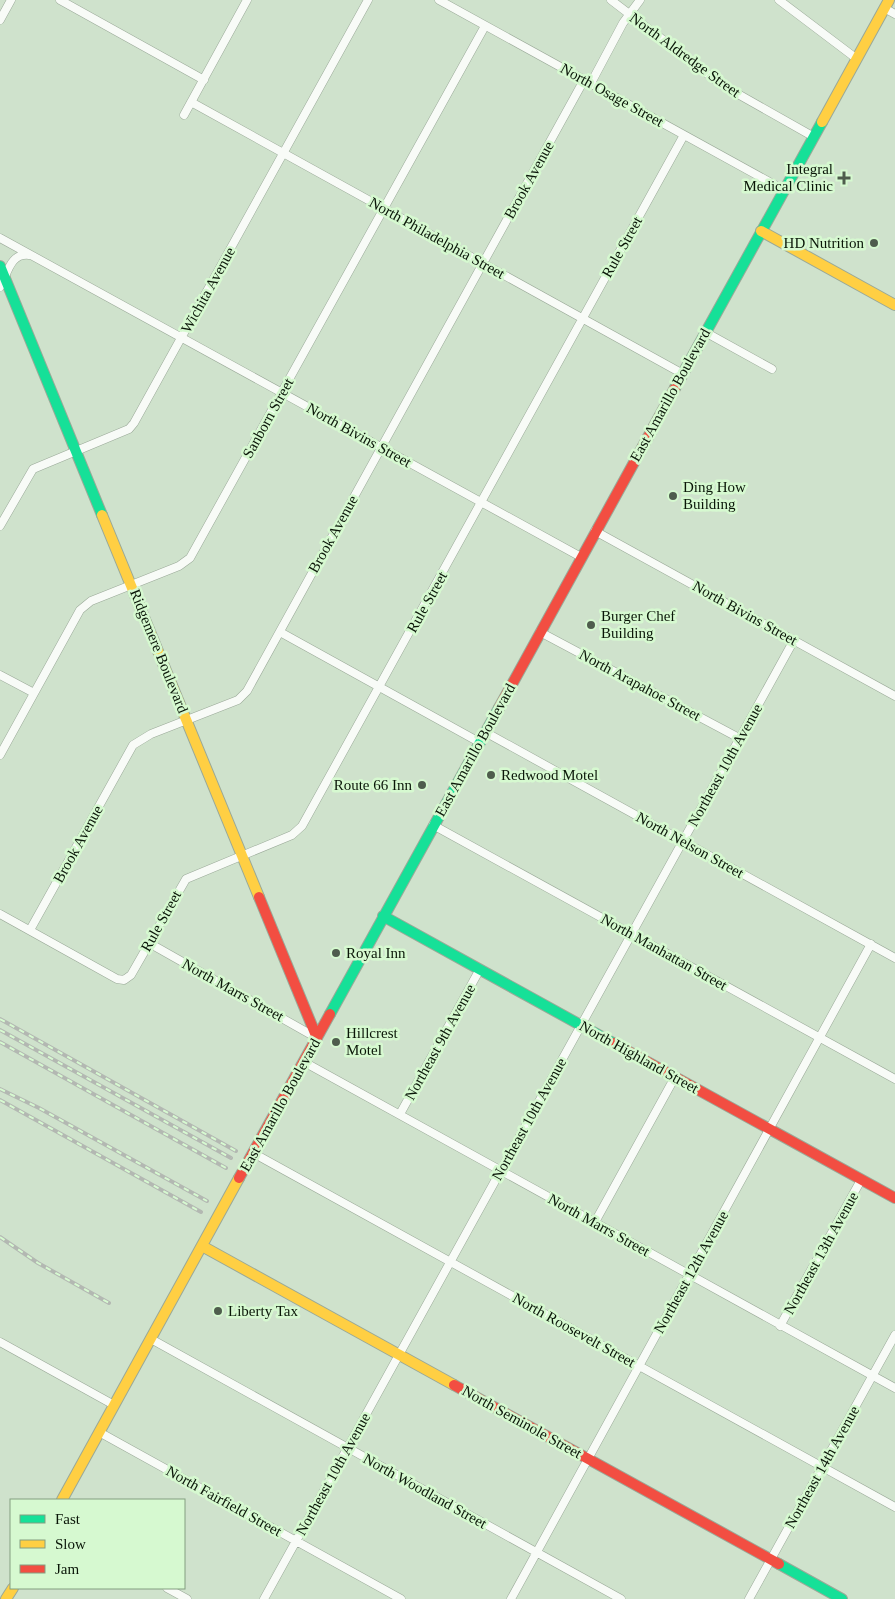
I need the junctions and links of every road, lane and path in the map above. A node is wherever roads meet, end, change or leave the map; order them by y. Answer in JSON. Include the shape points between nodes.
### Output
{"nodes":[{"id":1,"x":11,"y":0,"type":"edge"},
{"id":2,"x":60,"y":0,"type":"edge"},
{"id":3,"x":247,"y":0,"type":"edge"},
{"id":4,"x":368,"y":0,"type":"edge"},
{"id":5,"x":439,"y":0,"type":"edge"},
{"id":6,"x":611,"y":0,"type":"edge"},
{"id":7,"x":640,"y":0,"type":"edge"},
{"id":8,"x":779,"y":0,"type":"edge"},
{"id":9,"x":891,"y":6,"type":"edge"},
{"id":10,"x":629,"y":14,"type":"junction"},
{"id":11,"x":0,"y":20,"type":"edge"},
{"id":12,"x":485,"y":26,"type":"junction"},
{"id":13,"x":857,"y":59,"type":"junction"},
{"id":14,"x":204,"y":80,"type":"junction"},
{"id":15,"x":588,"y":82,"type":"junction"},
{"id":16,"x":191,"y":102,"type":"junction"},
{"id":17,"x":184,"y":115,"type":"dead end"},
{"id":18,"x":684,"y":136,"type":"junction"},
{"id":19,"x":814,"y":137,"type":"junction"},
{"id":20,"x":284,"y":153,"type":"junction"},
{"id":21,"x":784,"y":190,"type":"junction"},
{"id":22,"x":384,"y":208,"type":"junction"},
{"id":23,"x":761,"y":232,"type":"junction"},
{"id":24,"x":0,"y":238,"type":"edge"},
{"id":25,"x":32,"y":256,"type":"junction"},
{"id":26,"x":483,"y":263,"type":"junction"},
{"id":27,"x":0,"y":266,"type":"edge"},
{"id":28,"x":2,"y":282,"type":"edge"},
{"id":29,"x":895,"y":305,"type":"edge"},
{"id":30,"x":583,"y":318,"type":"junction"},
{"id":31,"x":705,"y":332,"type":"junction"},
{"id":32,"x":182,"y":337,"type":"junction"},
{"id":33,"x":772,"y":369,"type":"dead end"},
{"id":34,"x":683,"y":374,"type":"junction"},
{"id":35,"x":282,"y":393,"type":"junction"},
{"id":36,"x":381,"y":447,"type":"junction"},
{"id":37,"x":77,"y":450,"type":"junction"},
{"id":38,"x":482,"y":503,"type":"junction"},
{"id":39,"x":0,"y":526,"type":"edge"},
{"id":40,"x":595,"y":531,"type":"junction"},
{"id":41,"x":581,"y":557,"type":"junction"},
{"id":42,"x":132,"y":585,"type":"junction"},
{"id":43,"x":280,"y":632,"type":"junction"},
{"id":44,"x":540,"y":632,"type":"junction"},
{"id":45,"x":794,"y":640,"type":"junction"},
{"id":46,"x":0,"y":675,"type":"edge"},
{"id":47,"x":380,"y":687,"type":"junction"},
{"id":48,"x":34,"y":693,"type":"junction"},
{"id":49,"x":895,"y":696,"type":"edge"},
{"id":50,"x":187,"y":720,"type":"junction"},
{"id":51,"x":485,"y":732,"type":"junction"},
{"id":52,"x":739,"y":738,"type":"junction"},
{"id":53,"x":479,"y":742,"type":"junction"},
{"id":54,"x":0,"y":755,"type":"edge"},
{"id":55,"x":433,"y":825,"type":"junction"},
{"id":56,"x":683,"y":840,"type":"junction"},
{"id":57,"x":241,"y":856,"type":"junction"},
{"id":58,"x":0,"y":914,"type":"edge"},
{"id":59,"x":383,"y":916,"type":"junction"},
{"id":60,"x":30,"y":930,"type":"junction"},
{"id":61,"x":632,"y":934,"type":"junction"},
{"id":62,"x":149,"y":943,"type":"junction"},
{"id":63,"x":871,"y":944,"type":"junction"},
{"id":64,"x":895,"y":958,"type":"edge"},
{"id":65,"x":480,"y":969,"type":"junction"},
{"id":66,"x":582,"y":1025,"type":"junction"},
{"id":67,"x":317,"y":1038,"type":"junction"},
{"id":68,"x":820,"y":1038,"type":"junction"},
{"id":69,"x":304,"y":1062,"type":"junction"},
{"id":70,"x":675,"y":1077,"type":"junction"},
{"id":71,"x":895,"y":1079,"type":"edge"},
{"id":72,"x":400,"y":1114,"type":"junction"},
{"id":73,"x":770,"y":1129,"type":"junction"},
{"id":74,"x":253,"y":1153,"type":"junction"},
{"id":75,"x":501,"y":1170,"type":"junction"},
{"id":76,"x":861,"y":1180,"type":"junction"},
{"id":77,"x":895,"y":1198,"type":"edge"},
{"id":78,"x":595,"y":1222,"type":"junction"},
{"id":79,"x":202,"y":1246,"type":"junction"},
{"id":80,"x":450,"y":1262,"type":"junction"},
{"id":81,"x":690,"y":1275,"type":"junction"},
{"id":82,"x":780,"y":1326,"type":"junction"},
{"id":83,"x":895,"y":1335,"type":"edge"},
{"id":84,"x":151,"y":1339,"type":"junction"},
{"id":85,"x":0,"y":1342,"type":"edge"},
{"id":86,"x":399,"y":1355,"type":"junction"},
{"id":87,"x":639,"y":1366,"type":"junction"},
{"id":88,"x":873,"y":1376,"type":"junction"},
{"id":89,"x":895,"y":1388,"type":"edge"},
{"id":90,"x":114,"y":1405,"type":"junction"},
{"id":91,"x":99,"y":1432,"type":"junction"},
{"id":92,"x":348,"y":1448,"type":"junction"},
{"id":93,"x":588,"y":1459,"type":"junction"},
{"id":94,"x":822,"y":1468,"type":"junction"},
{"id":95,"x":63,"y":1499,"type":"edge"},
{"id":96,"x":895,"y":1508,"type":"edge"},
{"id":97,"x":296,"y":1541,"type":"junction"},
{"id":98,"x":536,"y":1552,"type":"junction"},
{"id":99,"x":771,"y":1560,"type":"junction"},
{"id":100,"x":169,"y":1589,"type":"edge"},
{"id":101,"x":187,"y":1599,"type":"edge"},
{"id":102,"x":264,"y":1599,"type":"edge"},
{"id":103,"x":402,"y":1599,"type":"edge"},
{"id":104,"x":511,"y":1599,"type":"edge"},
{"id":105,"x":620,"y":1599,"type":"edge"},
{"id":106,"x":749,"y":1599,"type":"edge"},
{"id":107,"x":842,"y":1599,"type":"edge"}],
"edges":[{"from":1,"to":11,"type":"street"},
{"from":2,"to":14,"type":"street"},
{"from":3,"to":14,"type":"street"},
{"from":4,"to":20,"type":"street","name":"Wichita Avenue"},
{"from":5,"to":12,"type":"street","name":"North Osage Street"},
{"from":6,"to":10,"type":"street","name":"North Aldredge Street"},
{"from":7,"to":10,"type":"street","name":"Brook Avenue"},
{"from":8,"to":13,"type":"street"},
{"from":9,"to":13,"type":"main road","name":"East Amarillo Boulevard"},
{"from":10,"to":15,"type":"street","name":"Brook Avenue"},
{"from":10,"to":19,"type":"street","name":"North Aldredge Street","via":[[722,85]]},
{"from":12,"to":15,"type":"street","name":"North Osage Street"},
{"from":12,"to":22,"type":"street","name":"Sanborn Street"},
{"from":13,"to":19,"type":"main road","name":"East Amarillo Boulevard"},
{"from":14,"to":16,"type":"street"},
{"from":15,"to":18,"type":"street","name":"North Osage Street"},
{"from":15,"to":26,"type":"street","name":"Brook Avenue"},
{"from":16,"to":17,"type":"street"},
{"from":16,"to":20,"type":"street","name":"North Philadelphia Street"},
{"from":18,"to":21,"type":"street","name":"North Osage Street"},
{"from":18,"to":30,"type":"street","name":"Rule Street"},
{"from":19,"to":21,"type":"main road","name":"East Amarillo Boulevard"},
{"from":20,"to":22,"type":"street","name":"North Philadelphia Street"},
{"from":20,"to":32,"type":"street","name":"Wichita Avenue"},
{"from":21,"to":23,"type":"main road","name":"East Amarillo Boulevard"},
{"from":22,"to":26,"type":"street","name":"North Philadelphia Street"},
{"from":22,"to":35,"type":"street","name":"Sanborn Street"},
{"from":23,"to":29,"type":"main road"},
{"from":23,"to":31,"type":"main road","name":"East Amarillo Boulevard"},
{"from":24,"to":25,"type":"street","name":"North Bivins Street"},
{"from":25,"to":28,"type":"street","via":[[24,254],[14,258]]},
{"from":25,"to":32,"type":"street","name":"North Bivins Street"},
{"from":26,"to":30,"type":"street","name":"North Philadelphia Street"},
{"from":26,"to":36,"type":"street","name":"Brook Avenue"},
{"from":27,"to":28,"type":"main road","name":"Ridgemere Boulevard"},
{"from":28,"to":37,"type":"main road","name":"Ridgemere Boulevard"},
{"from":30,"to":34,"type":"street","name":"North Philadelphia Street"},
{"from":30,"to":38,"type":"street","name":"Rule Street"},
{"from":31,"to":33,"type":"street"},
{"from":31,"to":34,"type":"main road","name":"East Amarillo Boulevard"},
{"from":32,"to":35,"type":"street","name":"North Bivins Street"},
{"from":32,"to":37,"type":"street","name":"Wichita Avenue","via":[[132,426]]},
{"from":34,"to":40,"type":"main road","name":"East Amarillo Boulevard"},
{"from":35,"to":36,"type":"street","name":"North Bivins Street"},
{"from":35,"to":42,"type":"street","name":"Sanborn Street","via":[[190,558],[179,566]]},
{"from":36,"to":38,"type":"street","name":"North Bivins Street"},
{"from":36,"to":43,"type":"street","name":"Brook Avenue"},
{"from":37,"to":39,"type":"street","name":"Wichita Avenue","via":[[33,469]]},
{"from":37,"to":42,"type":"main road","name":"Ridgemere Boulevard"},
{"from":38,"to":41,"type":"street","name":"North Bivins Street"},
{"from":38,"to":47,"type":"street","name":"Rule Street"},
{"from":40,"to":41,"type":"main road","name":"East Amarillo Boulevard"},
{"from":40,"to":45,"type":"street","name":"North Bivins Street"},
{"from":41,"to":44,"type":"main road","name":"East Amarillo Boulevard"},
{"from":42,"to":48,"type":"street","name":"Sanborn Street","via":[[91,601],[80,610]]},
{"from":42,"to":50,"type":"main road","name":"Ridgemere Boulevard"},
{"from":43,"to":47,"type":"street"},
{"from":43,"to":50,"type":"street","name":"Brook Avenue","via":[[242,697]]},
{"from":44,"to":51,"type":"main road","name":"East Amarillo Boulevard"},
{"from":44,"to":52,"type":"street","name":"North Arapahoe Street"},
{"from":45,"to":49,"type":"street","name":"North Bivins Street"},
{"from":45,"to":52,"type":"street","name":"Northeast 10th Avenue"},
{"from":46,"to":48,"type":"street"},
{"from":47,"to":53,"type":"street"},
{"from":47,"to":57,"type":"street","name":"Rule Street","via":[[302,826],[292,836]]},
{"from":48,"to":54,"type":"street","name":"Sanborn Street"},
{"from":50,"to":57,"type":"main road","name":"Ridgemere Boulevard"},
{"from":50,"to":60,"type":"street","name":"Brook Avenue","via":[[132,745]]},
{"from":51,"to":53,"type":"main road","name":"East Amarillo Boulevard"},
{"from":51,"to":56,"type":"street","name":"North Nelson Street"},
{"from":52,"to":56,"type":"street","name":"Northeast 10th Avenue"},
{"from":53,"to":55,"type":"main road","name":"East Amarillo Boulevard"},
{"from":55,"to":59,"type":"main road","name":"East Amarillo Boulevard"},
{"from":55,"to":61,"type":"street","name":"North Manhattan Street"},
{"from":56,"to":61,"type":"street","name":"Northeast 10th Avenue"},
{"from":56,"to":63,"type":"street","name":"North Nelson Street"},
{"from":57,"to":62,"type":"street","name":"Rule Street","via":[[186,879]]},
{"from":57,"to":67,"type":"main road","name":"Ridgemere Boulevard"},
{"from":58,"to":60,"type":"street"},
{"from":59,"to":65,"type":"main road","name":"North Highland Street"},
{"from":59,"to":67,"type":"main road","name":"East Amarillo Boulevard"},
{"from":60,"to":62,"type":"street","name":"Rule Street","via":[[120,980],[128,979]]},
{"from":61,"to":66,"type":"street","name":"Northeast 10th Avenue"},
{"from":61,"to":68,"type":"street","name":"North Manhattan Street"},
{"from":62,"to":67,"type":"street","name":"North Marrs Street"},
{"from":63,"to":64,"type":"street","name":"North Nelson Street"},
{"from":63,"to":68,"type":"street","name":"Northeast 12th Avenue"},
{"from":65,"to":66,"type":"main road","name":"North Highland Street"},
{"from":65,"to":72,"type":"street","name":"Northeast 9th Avenue"},
{"from":66,"to":70,"type":"main road","name":"North Highland Street"},
{"from":66,"to":75,"type":"street","name":"Northeast 10th Avenue"},
{"from":67,"to":69,"type":"main road","name":"East Amarillo Boulevard"},
{"from":68,"to":71,"type":"street","name":"North Manhattan Street"},
{"from":68,"to":73,"type":"street","name":"Northeast 12th Avenue"},
{"from":69,"to":72,"type":"street","name":"North Marrs Street"},
{"from":69,"to":74,"type":"main road","name":"East Amarillo Boulevard"},
{"from":70,"to":73,"type":"main road","name":"North Highland Street"},
{"from":70,"to":78,"type":"street"},
{"from":72,"to":75,"type":"street","name":"North Marrs Street"},
{"from":73,"to":76,"type":"main road","name":"North Highland Street"},
{"from":73,"to":81,"type":"street","name":"Northeast 12th Avenue"},
{"from":74,"to":79,"type":"main road","name":"East Amarillo Boulevard"},
{"from":74,"to":80,"type":"street","name":"North Roosevelt Street"},
{"from":75,"to":78,"type":"street","name":"North Marrs Street"},
{"from":75,"to":80,"type":"street","name":"Northeast 10th Avenue"},
{"from":76,"to":77,"type":"main road","name":"North Highland Street"},
{"from":76,"to":82,"type":"street","name":"Northeast 13th Avenue"},
{"from":78,"to":81,"type":"street","name":"North Marrs Street"},
{"from":79,"to":84,"type":"main road","name":"East Amarillo Boulevard"},
{"from":79,"to":86,"type":"main road","name":"North Seminole Street"},
{"from":80,"to":86,"type":"street","name":"Northeast 10th Avenue"},
{"from":80,"to":87,"type":"street","name":"North Roosevelt Street"},
{"from":81,"to":82,"type":"street","name":"North Marrs Street"},
{"from":81,"to":87,"type":"street","name":"Northeast 12th Avenue"},
{"from":82,"to":88,"type":"street","name":"North Marrs Street"},
{"from":83,"to":88,"type":"street","name":"Northeast 14th Avenue"},
{"from":84,"to":90,"type":"main road","name":"East Amarillo Boulevard"},
{"from":84,"to":92,"type":"street","name":"North Woodland Street"},
{"from":85,"to":90,"type":"street"},
{"from":86,"to":92,"type":"street","name":"Northeast 10th Avenue"},
{"from":86,"to":93,"type":"main road","name":"North Seminole Street"},
{"from":87,"to":93,"type":"street","name":"Northeast 12th Avenue"},
{"from":87,"to":94,"type":"street","name":"North Roosevelt Street"},
{"from":88,"to":89,"type":"street","name":"North Marrs Street"},
{"from":88,"to":94,"type":"street","name":"Northeast 14th Avenue"},
{"from":90,"to":91,"type":"main road","name":"East Amarillo Boulevard"},
{"from":91,"to":95,"type":"main road","name":"East Amarillo Boulevard"},
{"from":91,"to":97,"type":"street","name":"North Fairfield Street"},
{"from":92,"to":97,"type":"street","name":"Northeast 10th Avenue"},
{"from":92,"to":98,"type":"street","name":"North Woodland Street"},
{"from":93,"to":98,"type":"street","name":"Northeast 12th Avenue"},
{"from":93,"to":99,"type":"main road","name":"North Seminole Street"},
{"from":94,"to":96,"type":"street","name":"North Roosevelt Street"},
{"from":94,"to":99,"type":"street","name":"Northeast 14th Avenue"},
{"from":97,"to":102,"type":"street","name":"Northeast 10th Avenue"},
{"from":97,"to":103,"type":"street","name":"North Fairfield Street"},
{"from":98,"to":104,"type":"street","name":"Northeast 12th Avenue"},
{"from":98,"to":105,"type":"street","name":"North Woodland Street"},
{"from":99,"to":106,"type":"street","name":"Northeast 14th Avenue"},
{"from":99,"to":107,"type":"main road","name":"North Seminole Street"},
{"from":100,"to":101,"type":"street"}]}
